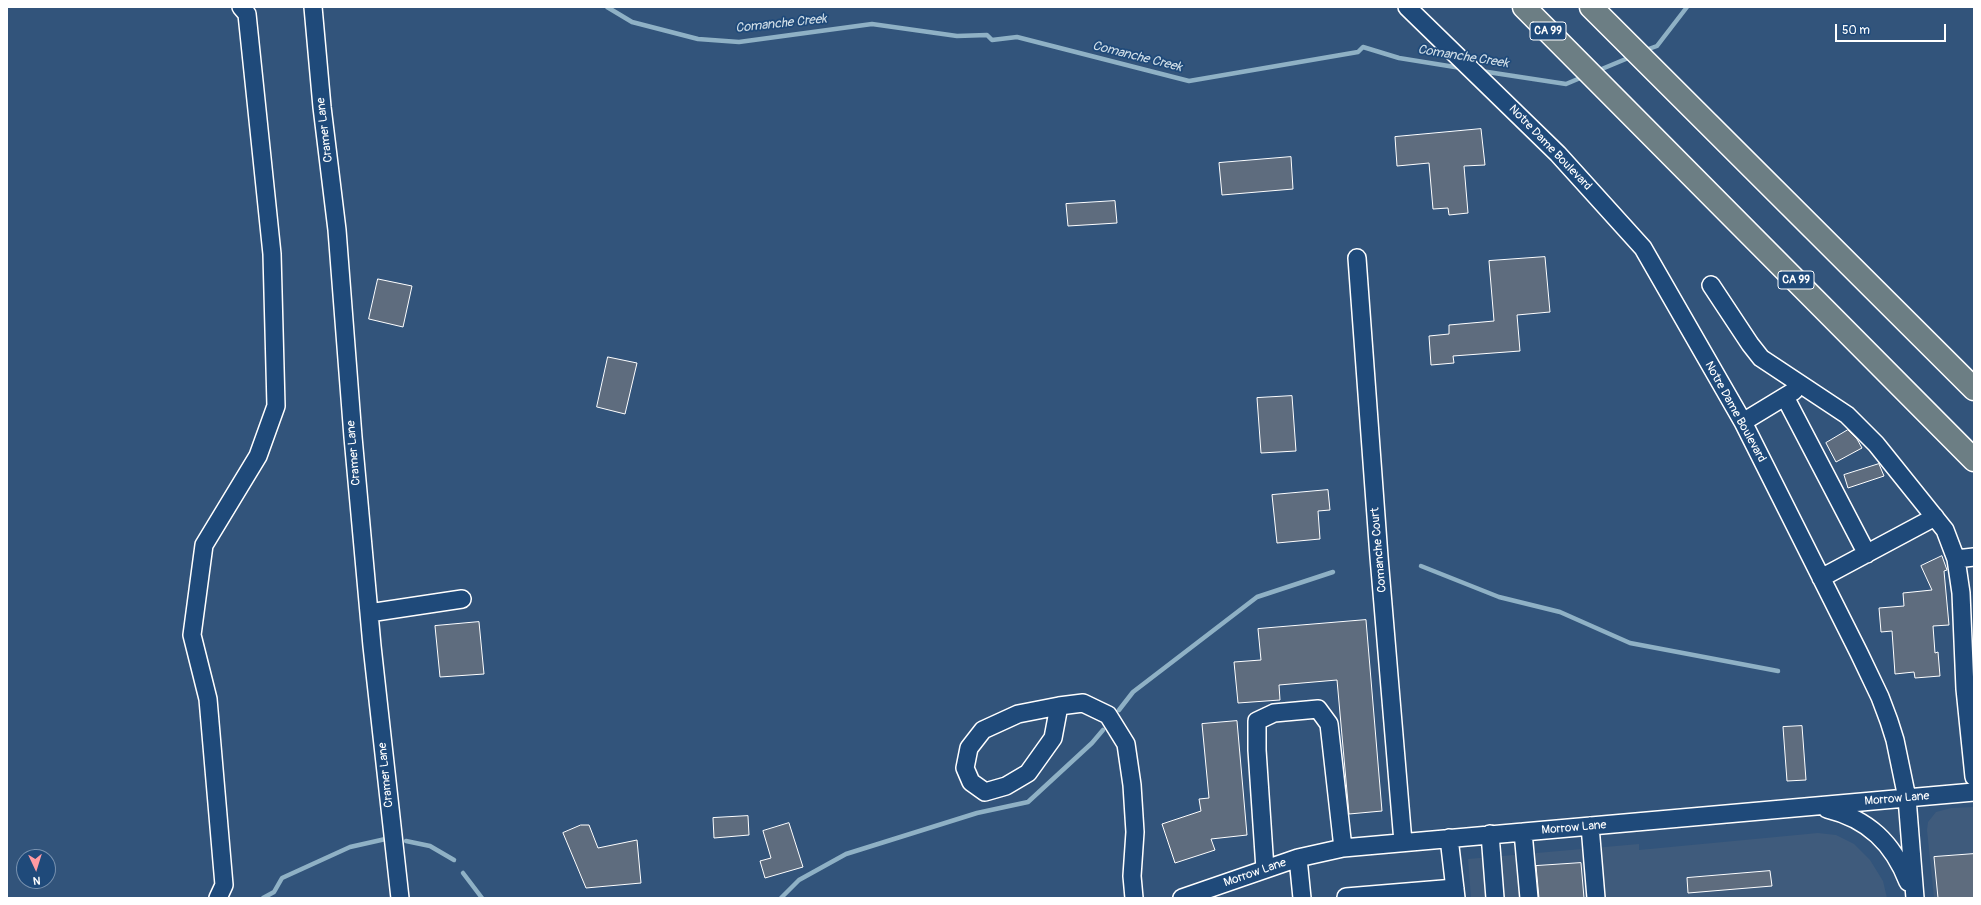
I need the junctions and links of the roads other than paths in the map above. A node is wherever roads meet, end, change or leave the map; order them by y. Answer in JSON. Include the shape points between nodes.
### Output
{"nodes":[{"id":1,"x":241,"y":7,"type":"edge"},
{"id":2,"x":313,"y":7,"type":"edge"},
{"id":3,"x":1407,"y":7,"type":"edge"},
{"id":4,"x":1524,"y":7,"type":"edge"},
{"id":5,"x":1591,"y":7,"type":"edge"},
{"id":6,"x":1357,"y":258,"type":"dead end"},
{"id":7,"x":1711,"y":285,"type":"dead end"},
{"id":8,"x":1803,"y":386,"type":"junction"},
{"id":9,"x":1974,"y":389,"type":"edge"},
{"id":10,"x":1785,"y":396,"type":"junction"},
{"id":11,"x":1743,"y":422,"type":"junction"},
{"id":12,"x":1974,"y":460,"type":"edge"},
{"id":13,"x":1935,"y":517,"type":"junction"},
{"id":14,"x":1867,"y":554,"type":"junction"},
{"id":15,"x":1974,"y":557,"type":"edge"},
{"id":16,"x":1956,"y":560,"type":"junction"},
{"id":17,"x":1821,"y":578,"type":"junction"},
{"id":18,"x":462,"y":599,"type":"dead end"},
{"id":19,"x":369,"y":613,"type":"junction"},
{"id":20,"x":1969,"y":659,"type":"edge"},
{"id":21,"x":1059,"y":706,"type":"junction"},
{"id":22,"x":1971,"y":717,"type":"edge"},
{"id":23,"x":1972,"y":739,"type":"edge"},
{"id":24,"x":1974,"y":777,"type":"edge"},
{"id":25,"x":1974,"y":792,"type":"edge"},
{"id":26,"x":1907,"y":798,"type":"junction"},
{"id":27,"x":1815,"y":806,"type":"junction"},
{"id":28,"x":1590,"y":826,"type":"junction"},
{"id":29,"x":1523,"y":832,"type":"junction"},
{"id":30,"x":1490,"y":834,"type":"junction"},
{"id":31,"x":1449,"y":838,"type":"junction"},
{"id":32,"x":1404,"y":842,"type":"junction"},
{"id":33,"x":1343,"y":848,"type":"junction"},
{"id":34,"x":1298,"y":858,"type":"junction"},
{"id":35,"x":1265,"y":870,"type":"junction"},
{"id":36,"x":1456,"y":893,"type":"edge"},
{"id":37,"x":218,"y":898,"type":"edge"},
{"id":38,"x":400,"y":898,"type":"edge"},
{"id":39,"x":1134,"y":898,"type":"edge"},
{"id":40,"x":1182,"y":898,"type":"edge"},
{"id":41,"x":1302,"y":898,"type":"edge"},
{"id":42,"x":1346,"y":898,"type":"edge"},
{"id":43,"x":1495,"y":898,"type":"edge"},
{"id":44,"x":1529,"y":898,"type":"edge"},
{"id":45,"x":1596,"y":898,"type":"edge"},
{"id":46,"x":1915,"y":898,"type":"edge"}],
"edges":[{"from":1,"to":37,"type":"street","via":[[247,14],[272,254],[276,406],[258,456],[204,546],[192,635],[208,699],[224,885]]},
{"from":2,"to":19,"type":"street","name":"Cramer Lane","via":[[337,230]]},
{"from":3,"to":11,"type":"street","name":"Notre Dame Boulevard","via":[[1558,154],[1643,248]]},
{"from":4,"to":12,"type":"highway","number":"CA 99"},
{"from":5,"to":9,"type":"highway"},
{"from":6,"to":32,"type":"street","name":"Comanche Court","via":[[1379,557]]},
{"from":7,"to":8,"type":"street","via":[[1762,358]]},
{"from":8,"to":10,"type":"street"},
{"from":8,"to":13,"type":"street","via":[[1847,415],[1876,444]]},
{"from":10,"to":11,"type":"street"},
{"from":10,"to":14,"type":"street"},
{"from":11,"to":17,"type":"street","name":"Notre Dame Boulevard"},
{"from":13,"to":14,"type":"street"},
{"from":13,"to":16,"type":"street","via":[[1945,530]]},
{"from":14,"to":17,"type":"street"},
{"from":15,"to":16,"type":"street"},
{"from":16,"to":20,"type":"street"},
{"from":17,"to":26,"type":"street","name":"Notre Dame Boulevard","via":[[1880,697],[1895,740]]},
{"from":18,"to":19,"type":"street"},
{"from":19,"to":38,"type":"street","name":"Cramer Lane"},
{"from":20,"to":22,"type":"street"},
{"from":21,"to":21,"type":"street","via":[[1018,714],[983,730],[969,748],[965,768],[971,782],[985,792],[1006,786],[1028,773],[1053,738]]},
{"from":21,"to":39,"type":"street","via":[[1083,703],[1108,716],[1126,744],[1135,832],[1132,876]]},
{"from":22,"to":23,"type":"street"},
{"from":23,"to":24,"type":"street"},
{"from":25,"to":26,"type":"street","name":"Morrow Lane"},
{"from":26,"to":27,"type":"street","name":"Morrow Lane"},
{"from":26,"to":46,"type":"street","name":"Notre Dame Boulevard"},
{"from":27,"to":28,"type":"street","name":"Morrow Lane"},
{"from":27,"to":46,"type":"street","via":[[1860,820],[1873,830],[1898,857]]},
{"from":28,"to":29,"type":"street","name":"Morrow Lane"},
{"from":28,"to":45,"type":"street"},
{"from":29,"to":30,"type":"street","name":"Morrow Lane"},
{"from":29,"to":44,"type":"street"},
{"from":30,"to":31,"type":"street","name":"Morrow Lane"},
{"from":30,"to":43,"type":"street"},
{"from":31,"to":32,"type":"street","name":"Morrow Lane"},
{"from":31,"to":36,"type":"street"},
{"from":32,"to":33,"type":"street","name":"Morrow Lane"},
{"from":33,"to":34,"type":"street","name":"Morrow Lane"},
{"from":33,"to":35,"type":"street","via":[[1329,724],[1318,708],[1274,713],[1257,721]]},
{"from":34,"to":35,"type":"street","name":"Morrow Lane"},
{"from":34,"to":41,"type":"street"},
{"from":35,"to":40,"type":"street","name":"Morrow Lane"},
{"from":36,"to":42,"type":"street"}]}
